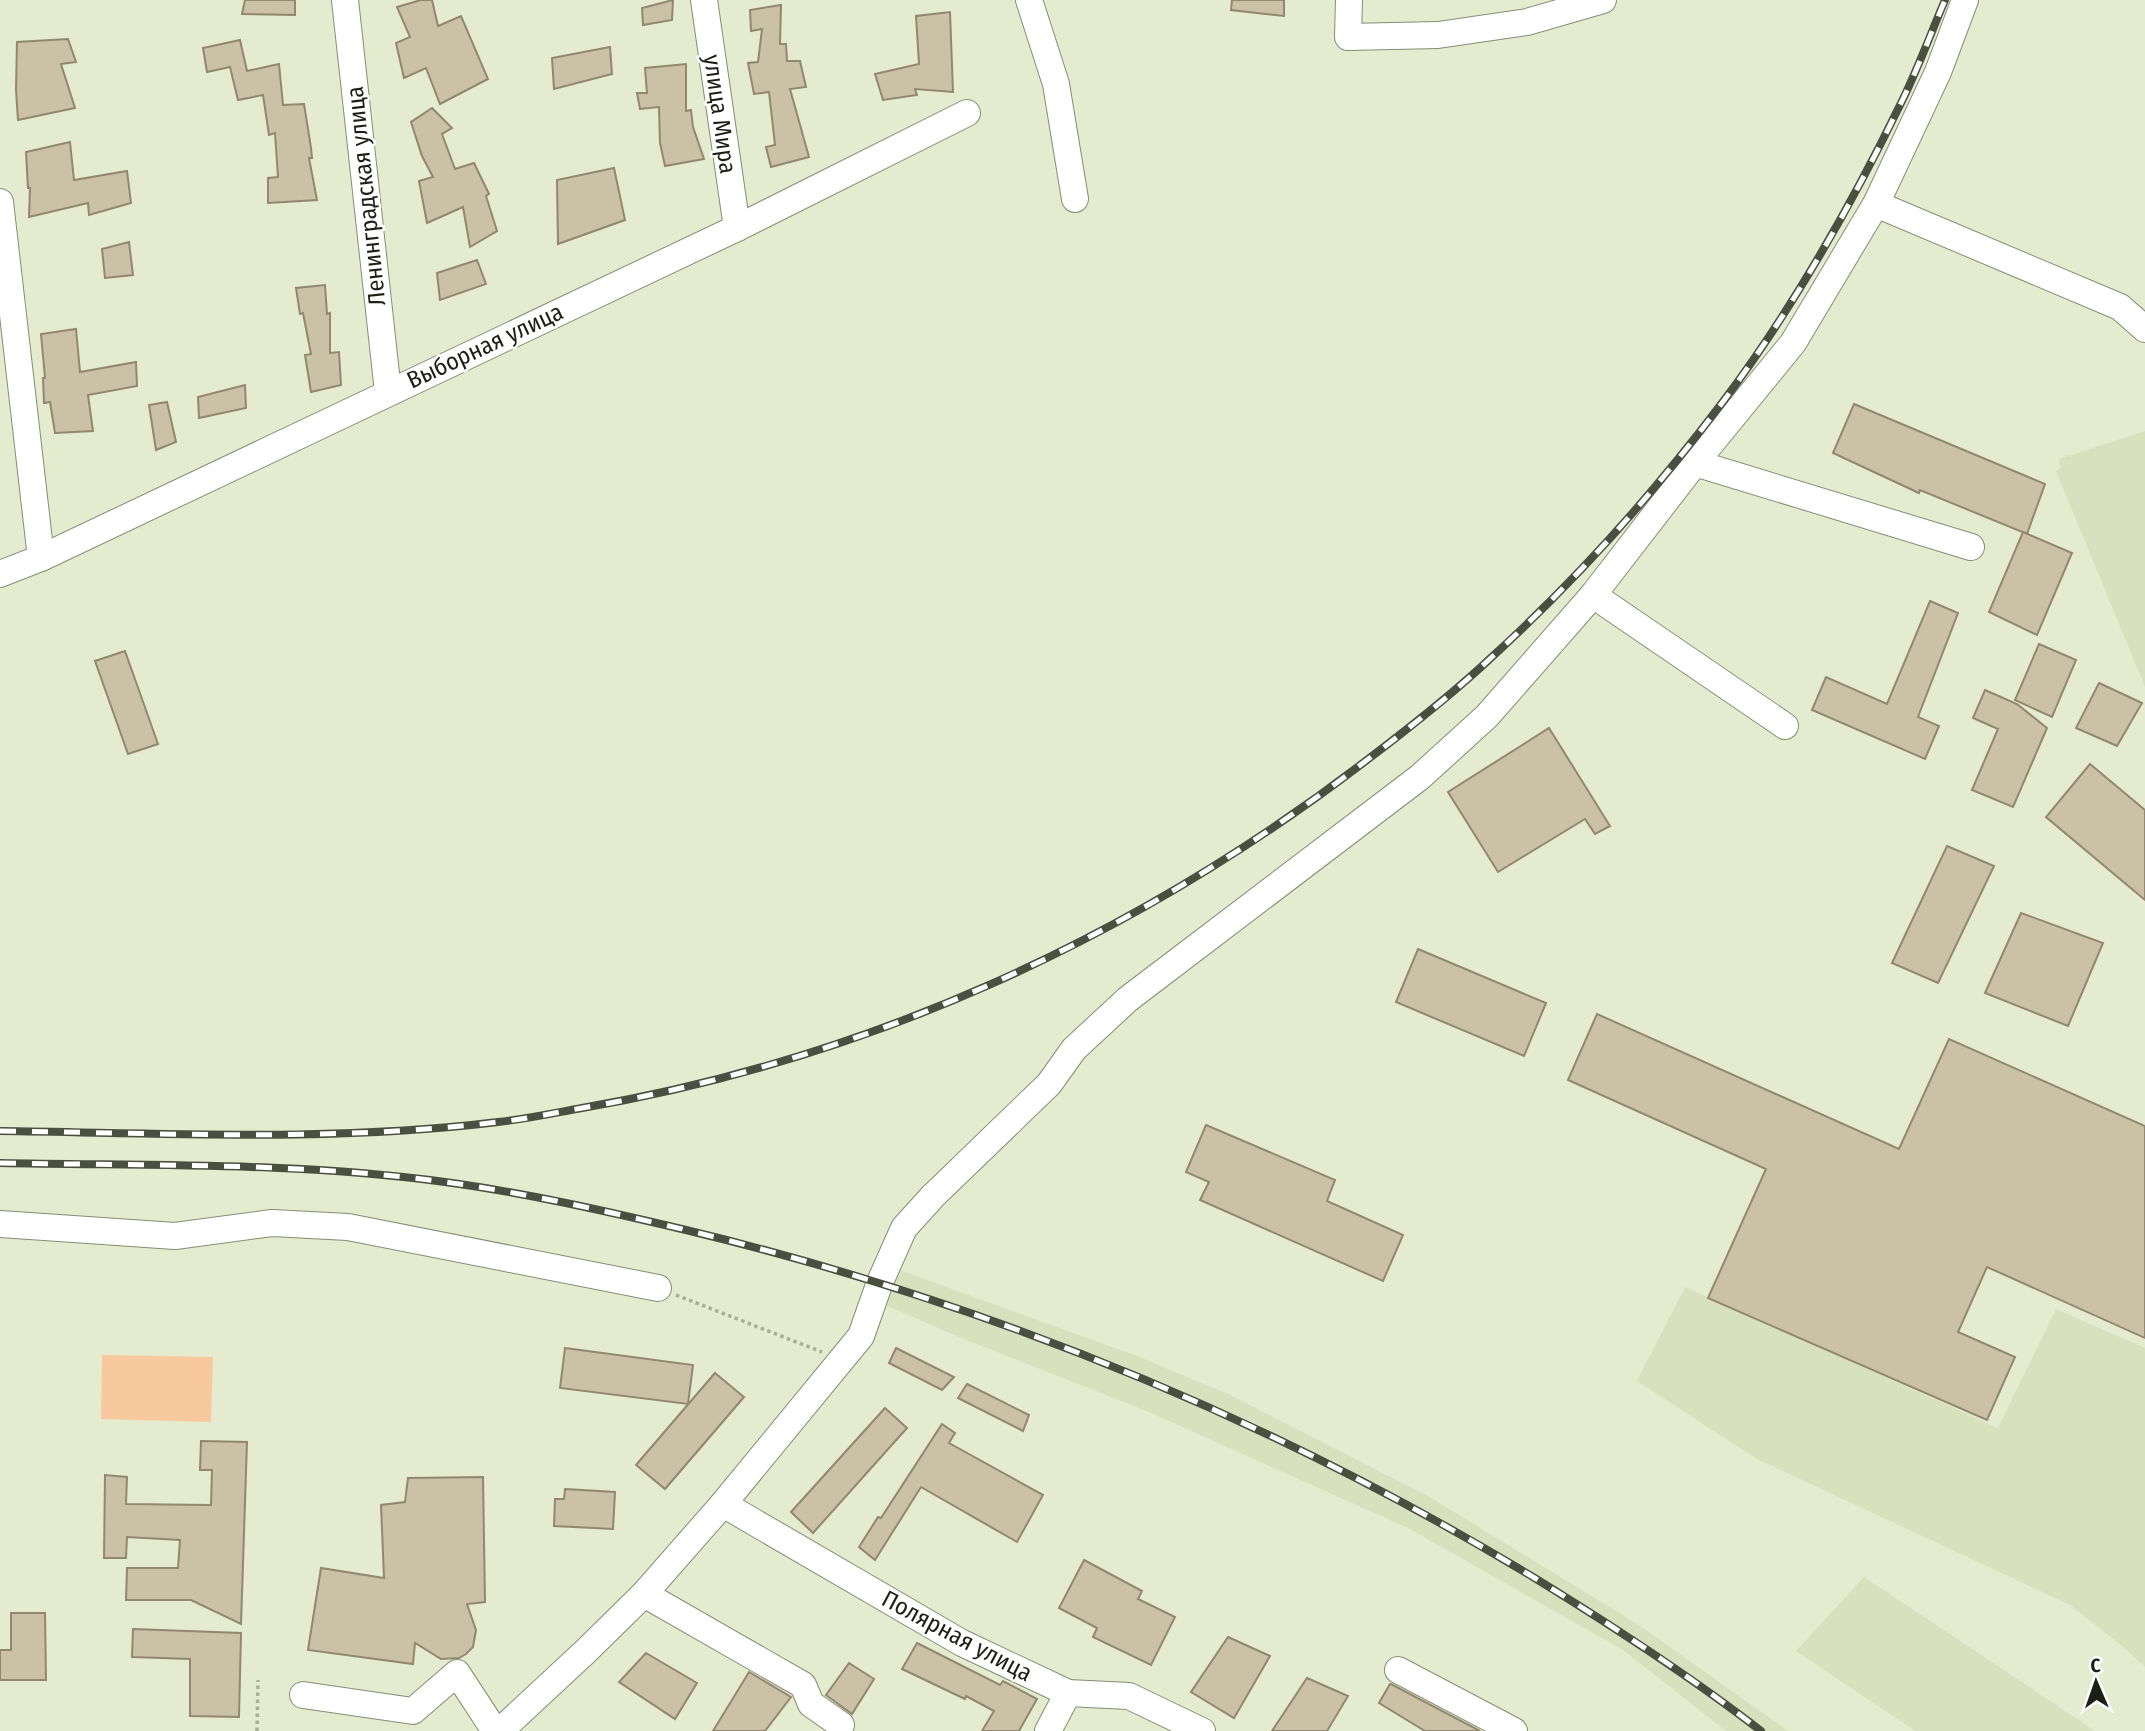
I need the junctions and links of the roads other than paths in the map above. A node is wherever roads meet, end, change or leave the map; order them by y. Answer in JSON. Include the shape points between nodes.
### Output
{"nodes":[{"id":1,"x":345,"y":0,"type":"edge"},
{"id":2,"x":704,"y":0,"type":"edge"},
{"id":3,"x":1029,"y":0,"type":"edge"},
{"id":4,"x":1349,"y":0,"type":"edge"},
{"id":5,"x":1603,"y":0,"type":"edge"},
{"id":6,"x":1965,"y":0,"type":"edge"},
{"id":7,"x":967,"y":113,"type":"dead end"},
{"id":8,"x":1074,"y":199,"type":"dead end"},
{"id":9,"x":0,"y":202,"type":"edge"},
{"id":10,"x":1876,"y":204,"type":"junction"},
{"id":11,"x":737,"y":228,"type":"junction"},
{"id":12,"x":2145,"y":329,"type":"edge"},
{"id":13,"x":388,"y":392,"type":"junction"},
{"id":14,"x":1695,"y":463,"type":"junction"},
{"id":15,"x":1971,"y":547,"type":"dead end"},
{"id":16,"x":41,"y":558,"type":"junction"},
{"id":17,"x":0,"y":574,"type":"edge"},
{"id":18,"x":1593,"y":595,"type":"junction"},
{"id":19,"x":1785,"y":726,"type":"dead end"},
{"id":20,"x":0,"y":1224,"type":"edge"},
{"id":21,"x":658,"y":1288,"type":"road end"},
{"id":22,"x":723,"y":1504,"type":"junction"},
{"id":23,"x":644,"y":1594,"type":"junction"},
{"id":24,"x":1398,"y":1670,"type":"dead end"},
{"id":25,"x":1068,"y":1693,"type":"junction"},
{"id":26,"x":303,"y":1695,"type":"dead end"},
{"id":27,"x":841,"y":1725,"type":"dead end"},
{"id":28,"x":498,"y":1731,"type":"edge"},
{"id":29,"x":1048,"y":1731,"type":"edge"},
{"id":30,"x":1202,"y":1731,"type":"edge"},
{"id":31,"x":1514,"y":1731,"type":"edge"}],
"edges":[{"from":1,"to":13,"type":"street","name":"Ленинградская улица"},
{"from":2,"to":11,"type":"street","name":"улица Мира"},
{"from":3,"to":8,"type":"street","via":[[1056,83]]},
{"from":4,"to":5,"type":"street","via":[[1348,37],[1438,35],[1527,22]]},
{"from":6,"to":10,"type":"street","via":[[1938,72]]},
{"from":7,"to":11,"type":"street","name":"Выборная улица"},
{"from":9,"to":16,"type":"street"},
{"from":10,"to":12,"type":"street","via":[[2120,307]]},
{"from":10,"to":14,"type":"street","via":[[1793,343]]},
{"from":11,"to":13,"type":"street","name":"Выборная улица"},
{"from":13,"to":16,"type":"street","name":"Выборная улица"},
{"from":14,"to":15,"type":"street"},
{"from":14,"to":18,"type":"street"},
{"from":16,"to":17,"type":"street","name":"Выборная улица"},
{"from":18,"to":19,"type":"street"},
{"from":18,"to":22,"type":"street","via":[[1487,716],[1420,777],[1128,999],[1074,1049],[1049,1084],[904,1228],[861,1336]]},
{"from":20,"to":21,"type":"street","via":[[175,1236],[272,1223],[348,1227]]},
{"from":22,"to":23,"type":"street"},
{"from":22,"to":25,"type":"street","name":"Полярная улица","via":[[962,1643]]},
{"from":23,"to":27,"type":"street","via":[[803,1685],[811,1704]]},
{"from":23,"to":28,"type":"street"},
{"from":24,"to":31,"type":"street"},
{"from":25,"to":29,"type":"street"},
{"from":25,"to":30,"type":"street","name":"Полярная улица","via":[[1129,1696]]},
{"from":26,"to":28,"type":"street","via":[[413,1711],[457,1673]]}]}
